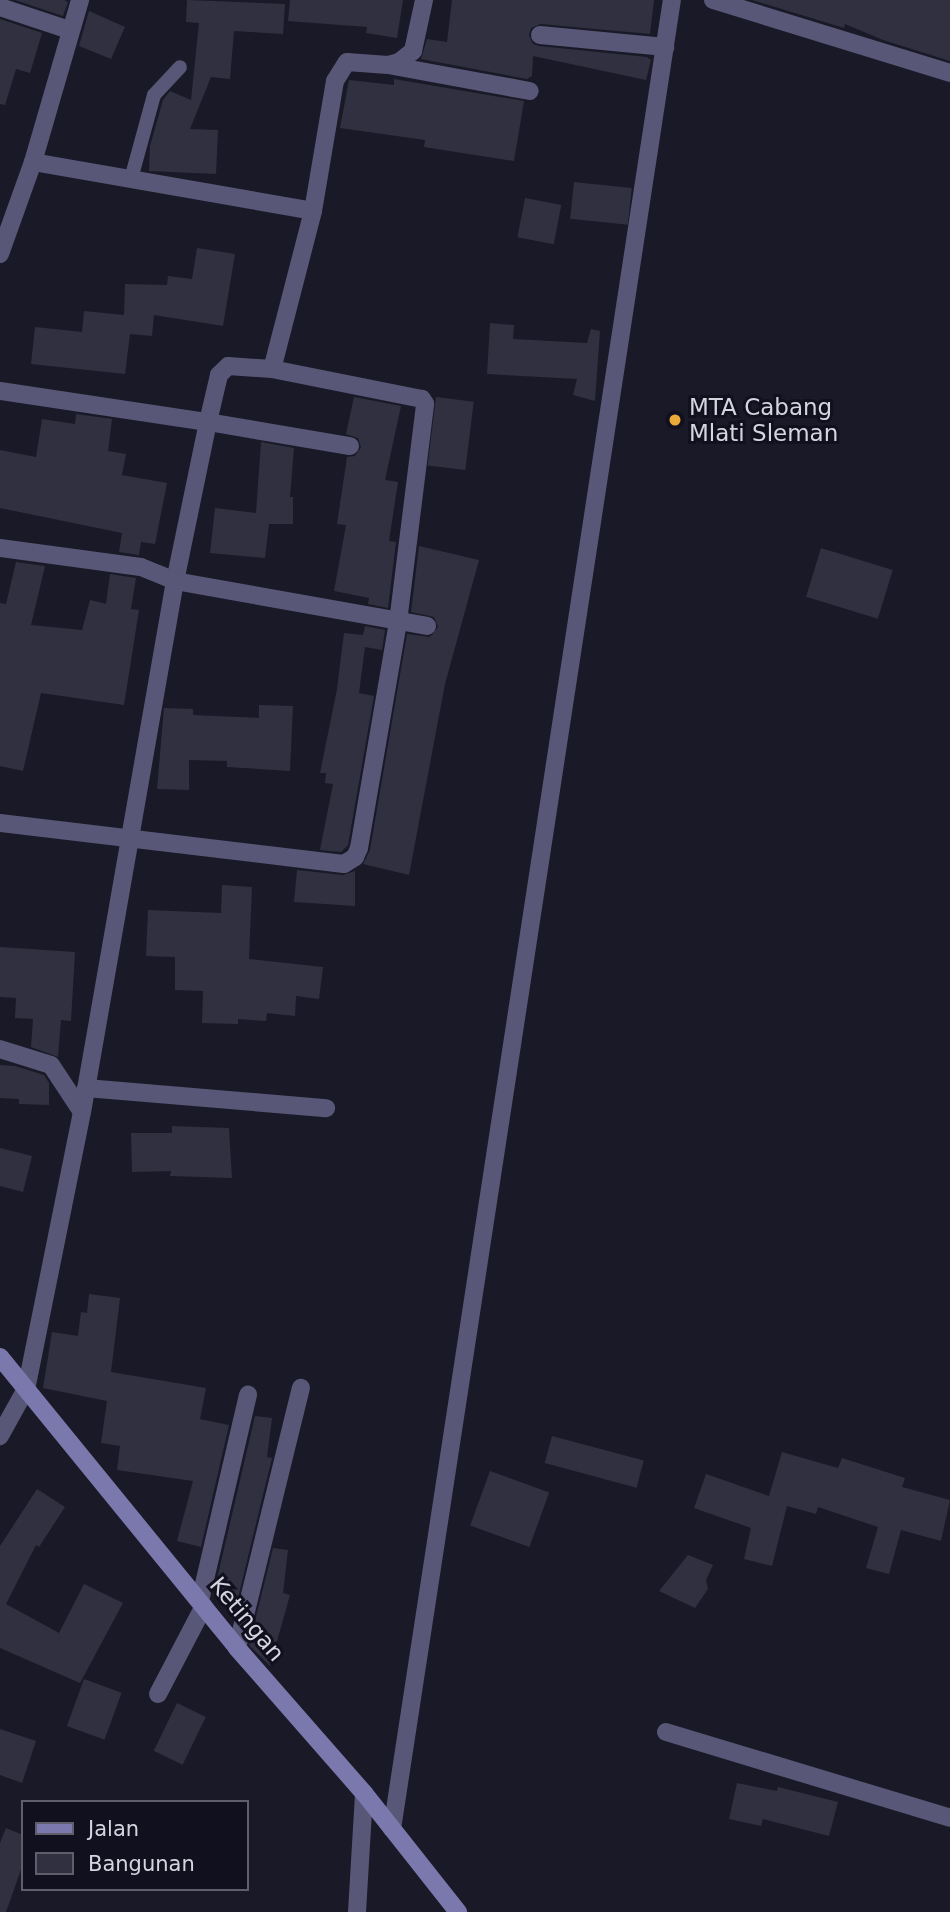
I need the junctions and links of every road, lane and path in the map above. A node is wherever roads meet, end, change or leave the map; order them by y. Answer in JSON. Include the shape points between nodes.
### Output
{"nodes":[{"id":1,"x":80,"y":0,"type":"edge"},
{"id":2,"x":424,"y":0,"type":"edge"},
{"id":3,"x":672,"y":0,"type":"edge"},
{"id":4,"x":713,"y":0,"type":"edge"},
{"id":5,"x":0,"y":7,"type":"edge"},
{"id":6,"x":69,"y":30,"type":"junction"},
{"id":7,"x":540,"y":35,"type":"dead end"},
{"id":8,"x":666,"y":47,"type":"junction"},
{"id":9,"x":388,"y":65,"type":"junction"},
{"id":10,"x":180,"y":68,"type":"dead end"},
{"id":11,"x":950,"y":73,"type":"edge"},
{"id":12,"x":530,"y":91,"type":"dead end"},
{"id":13,"x":33,"y":162,"type":"junction"},
{"id":14,"x":131,"y":179,"type":"junction"},
{"id":15,"x":313,"y":211,"type":"junction"},
{"id":16,"x":0,"y":254,"type":"edge"},
{"id":17,"x":272,"y":369,"type":"junction"},
{"id":18,"x":0,"y":391,"type":"edge"},
{"id":19,"x":208,"y":422,"type":"junction"},
{"id":20,"x":349,"y":446,"type":"dead end"},
{"id":21,"x":0,"y":548,"type":"edge"},
{"id":22,"x":175,"y":581,"type":"junction"},
{"id":23,"x":398,"y":622,"type":"junction"},
{"id":24,"x":427,"y":626,"type":"dead end"},
{"id":25,"x":0,"y":823,"type":"edge"},
{"id":26,"x":128,"y":838,"type":"junction"},
{"id":27,"x":0,"y":1049,"type":"edge"},
{"id":28,"x":86,"y":1088,"type":"junction"},
{"id":29,"x":326,"y":1108,"type":"dead end"},
{"id":30,"x":82,"y":1112,"type":"junction"},
{"id":31,"x":0,"y":1357,"type":"edge"},
{"id":32,"x":26,"y":1388,"type":"junction"},
{"id":33,"x":300,"y":1388,"type":"dead end"},
{"id":34,"x":248,"y":1394,"type":"dead end"},
{"id":35,"x":0,"y":1436,"type":"edge"},
{"id":36,"x":202,"y":1603,"type":"junction"},
{"id":37,"x":237,"y":1648,"type":"junction"},
{"id":38,"x":158,"y":1694,"type":"dead end"},
{"id":39,"x":666,"y":1732,"type":"dead end"},
{"id":40,"x":364,"y":1793,"type":"junction"},
{"id":41,"x":950,"y":1818,"type":"edge"},
{"id":42,"x":393,"y":1829,"type":"junction"},
{"id":43,"x":358,"y":1912,"type":"edge"},
{"id":44,"x":458,"y":1912,"type":"edge"}],
"edges":[{"from":1,"to":6,"type":"street"},
{"from":2,"to":9,"type":"street","via":[[414,51]]},
{"from":3,"to":8,"type":"street"},
{"from":4,"to":11,"type":"street"},
{"from":5,"to":6,"type":"street"},
{"from":6,"to":13,"type":"street"},
{"from":7,"to":8,"type":"street"},
{"from":8,"to":42,"type":"street"},
{"from":9,"to":12,"type":"street"},
{"from":9,"to":15,"type":"street","via":[[347,62],[339,71]]},
{"from":10,"to":14,"type":"lane","via":[[153,95]]},
{"from":13,"to":14,"type":"street"},
{"from":13,"to":16,"type":"street"},
{"from":14,"to":15,"type":"street"},
{"from":15,"to":17,"type":"street"},
{"from":17,"to":19,"type":"street","via":[[228,366],[219,375]]},
{"from":17,"to":23,"type":"street","via":[[422,399],[425,404]]},
{"from":18,"to":19,"type":"street"},
{"from":19,"to":20,"type":"street"},
{"from":19,"to":22,"type":"street"},
{"from":21,"to":22,"type":"street","via":[[141,567]]},
{"from":22,"to":23,"type":"street"},
{"from":22,"to":26,"type":"street"},
{"from":23,"to":24,"type":"street"},
{"from":23,"to":26,"type":"street","via":[[359,849],[350,862]]},
{"from":25,"to":26,"type":"street"},
{"from":26,"to":28,"type":"street"},
{"from":27,"to":30,"type":"street","via":[[51,1065]]},
{"from":28,"to":29,"type":"street"},
{"from":28,"to":30,"type":"street"},
{"from":30,"to":32,"type":"street"},
{"from":31,"to":32,"type":"street","name":"Ketingan"},
{"from":32,"to":35,"type":"street"},
{"from":32,"to":36,"type":"street","name":"Ketingan"},
{"from":33,"to":37,"type":"street"},
{"from":34,"to":36,"type":"street"},
{"from":36,"to":37,"type":"street","name":"Ketingan"},
{"from":36,"to":38,"type":"street"},
{"from":37,"to":40,"type":"street","name":"Ketingan"},
{"from":39,"to":41,"type":"street"},
{"from":40,"to":42,"type":"street","name":"Ketingan"},
{"from":40,"to":43,"type":"street"},
{"from":42,"to":44,"type":"street","name":"Ketingan"}]}
